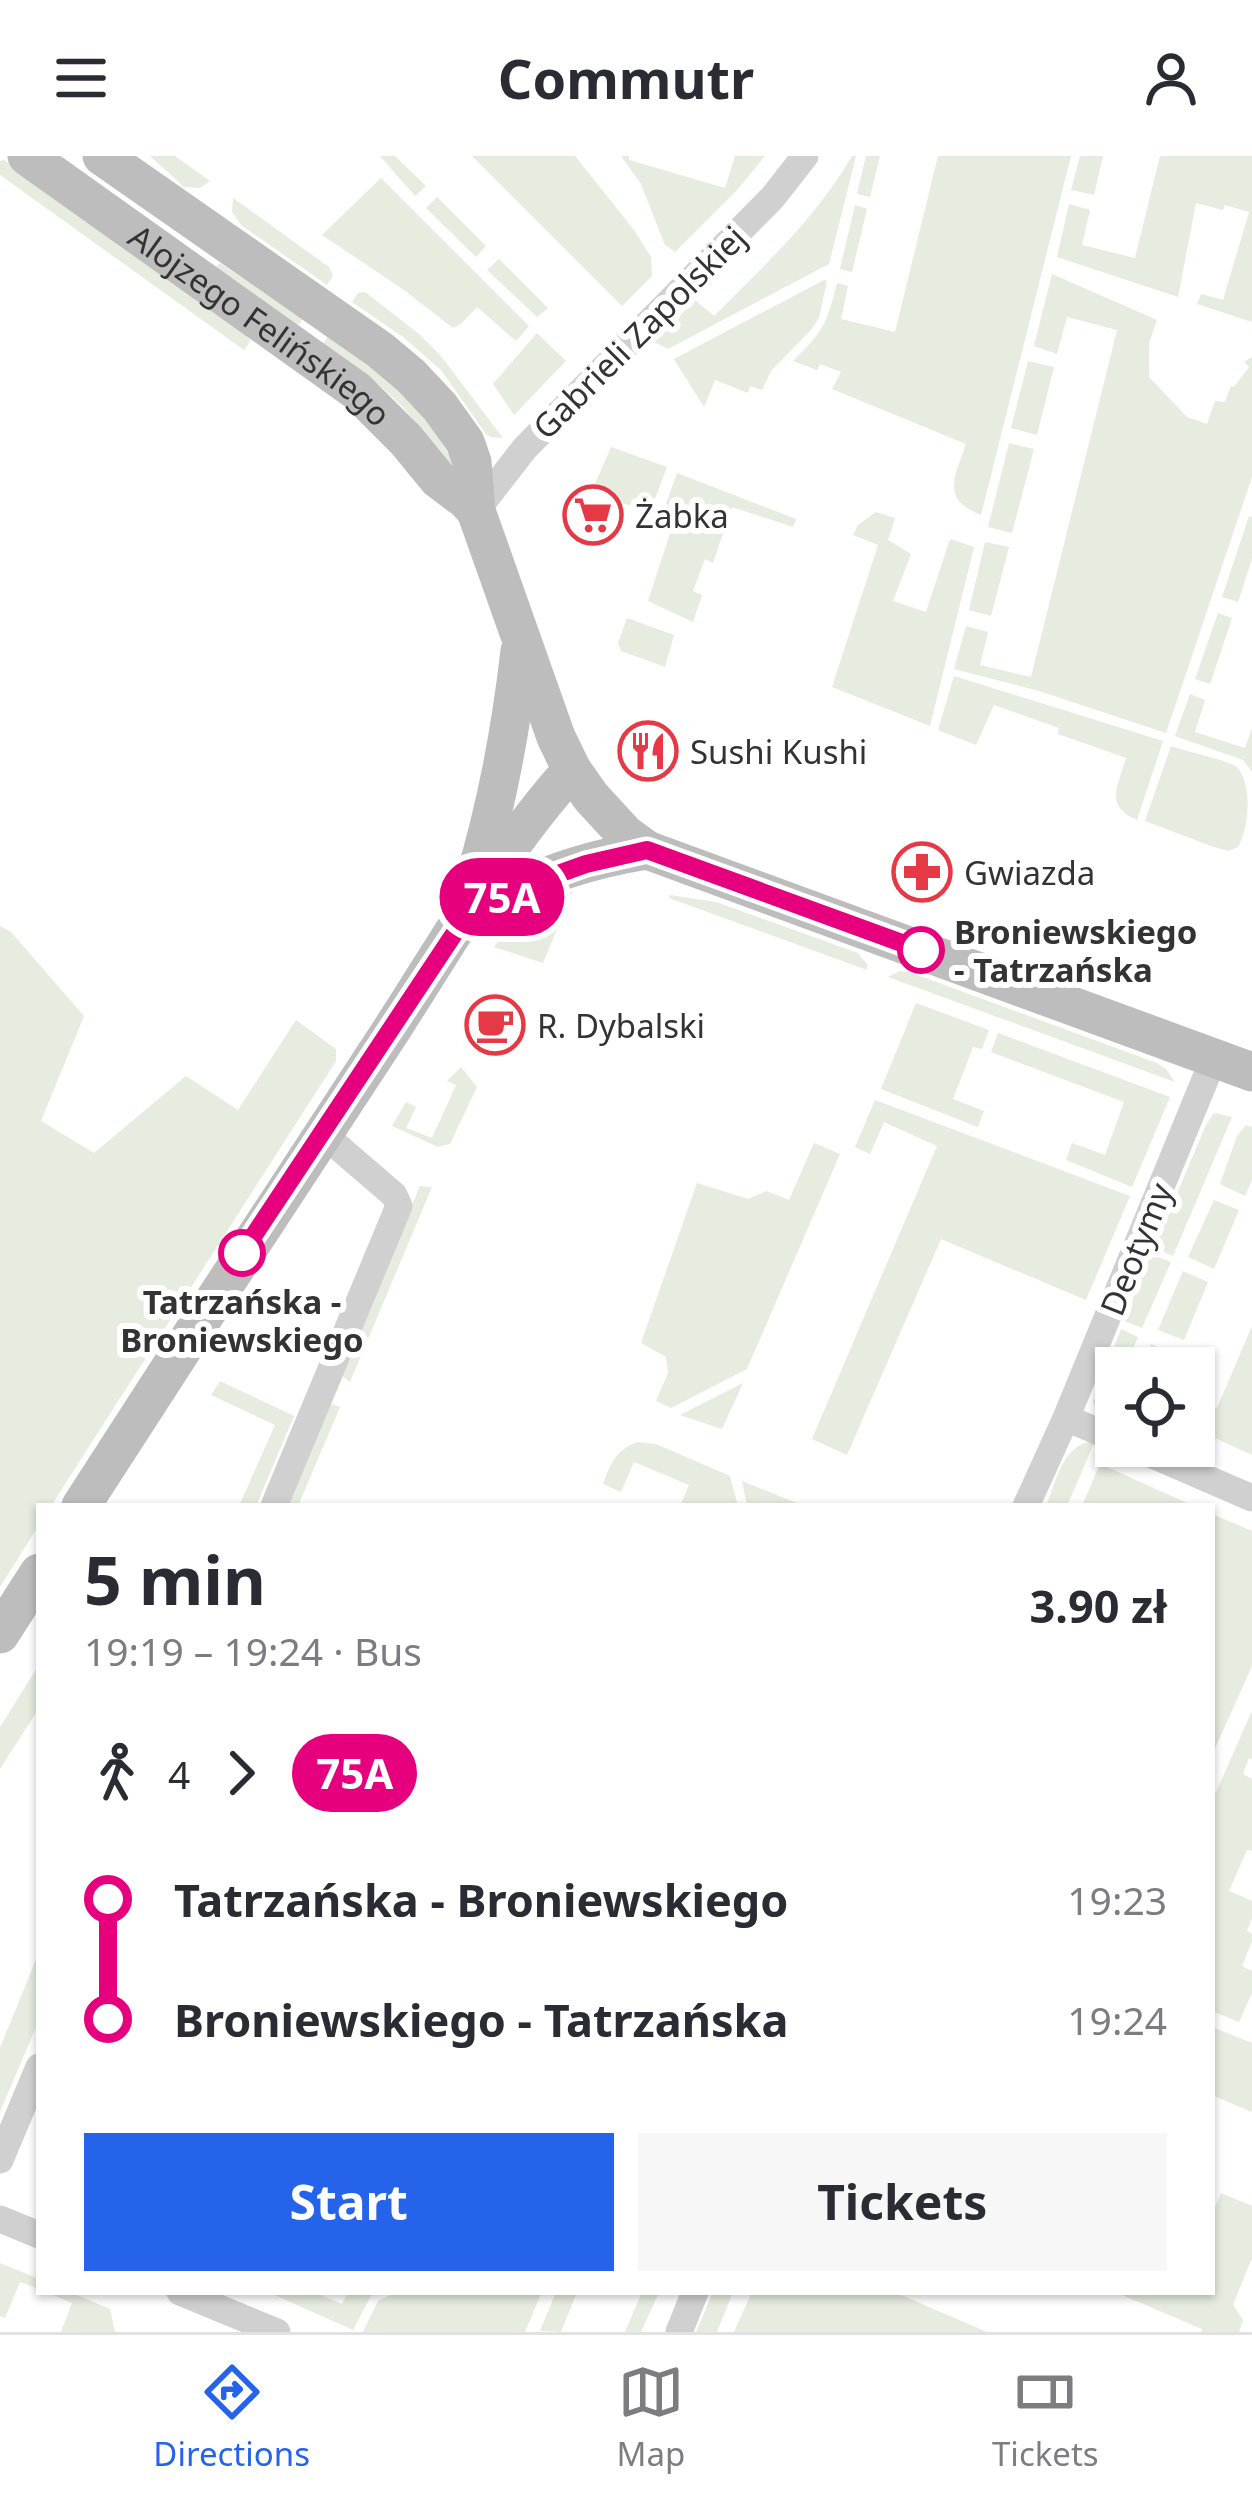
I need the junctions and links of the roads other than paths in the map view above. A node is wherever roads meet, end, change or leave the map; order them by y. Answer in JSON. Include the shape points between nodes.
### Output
{"nodes":[{"id":1,"x":27,"y":156,"type":"edge"},
{"id":2,"x":102,"y":156,"type":"edge"},
{"id":3,"x":805,"y":156,"type":"edge"},
{"id":4,"x":476,"y":512,"type":"junction"},
{"id":5,"x":521,"y":639,"type":"junction"},
{"id":6,"x":572,"y":770,"type":"junction"},
{"id":7,"x":647,"y":850,"type":"junction"},
{"id":8,"x":456,"y":931,"type":"junction"},
{"id":9,"x":1214,"y":1058,"type":"junction"},
{"id":10,"x":1252,"y":1072,"type":"edge"},
{"id":11,"x":322,"y":1133,"type":"junction"},
{"id":12,"x":1066,"y":1418,"type":"junction"},
{"id":13,"x":1095,"y":1430,"type":"edge"},
{"id":14,"x":1180,"y":1467,"type":"edge"},
{"id":15,"x":1252,"y":1498,"type":"edge"},
{"id":16,"x":83,"y":1503,"type":"edge"},
{"id":17,"x":275,"y":1503,"type":"edge"},
{"id":18,"x":1027,"y":1503,"type":"edge"},
{"id":19,"x":36,"y":1578,"type":"edge"},
{"id":20,"x":0,"y":1634,"type":"edge"},
{"id":21,"x":36,"y":2074,"type":"edge"},
{"id":22,"x":0,"y":2160,"type":"edge"},
{"id":23,"x":0,"y":2219,"type":"edge"},
{"id":24,"x":36,"y":2234,"type":"edge"},
{"id":25,"x":187,"y":2295,"type":"edge"},
{"id":26,"x":694,"y":2295,"type":"edge"},
{"id":27,"x":278,"y":2332,"type":"edge"},
{"id":28,"x":679,"y":2332,"type":"edge"}],
"edges":[{"from":1,"to":4,"type":"street","name":"Alojzego Felińskiego","via":[[357,392]]},
{"from":2,"to":4,"type":"street","name":"Alojzego Felińskiego","via":[[412,376],[465,442]]},
{"from":3,"to":4,"type":"street","name":"Gabrieli Zapolskiej","via":[[516,457]]},
{"from":4,"to":5,"type":"street","name":"Alojzego Felińskiego"},
{"from":5,"to":6,"type":"street","name":"Alojzego Felińskiego"},
{"from":5,"to":8,"type":"street","via":[[496,796]]},
{"from":6,"to":7,"type":"street","name":"Alojzego Felińskiego","via":[[610,820]]},
{"from":6,"to":8,"type":"street","via":[[527,822]]},
{"from":7,"to":8,"type":"street","via":[[530,884]]},
{"from":7,"to":9,"type":"street"},
{"from":8,"to":11,"type":"street"},
{"from":9,"to":10,"type":"street"},
{"from":9,"to":12,"type":"street","name":"Deotymy"},
{"from":11,"to":16,"type":"street"},
{"from":11,"to":17,"type":"street","via":[[399,1206]]},
{"from":12,"to":13,"type":"street"},
{"from":12,"to":18,"type":"street","name":"Deotymy"},
{"from":14,"to":15,"type":"street"},
{"from":19,"to":20,"type":"street"},
{"from":21,"to":22,"type":"street"},
{"from":23,"to":24,"type":"street"},
{"from":25,"to":27,"type":"street"},
{"from":26,"to":28,"type":"street"}]}
